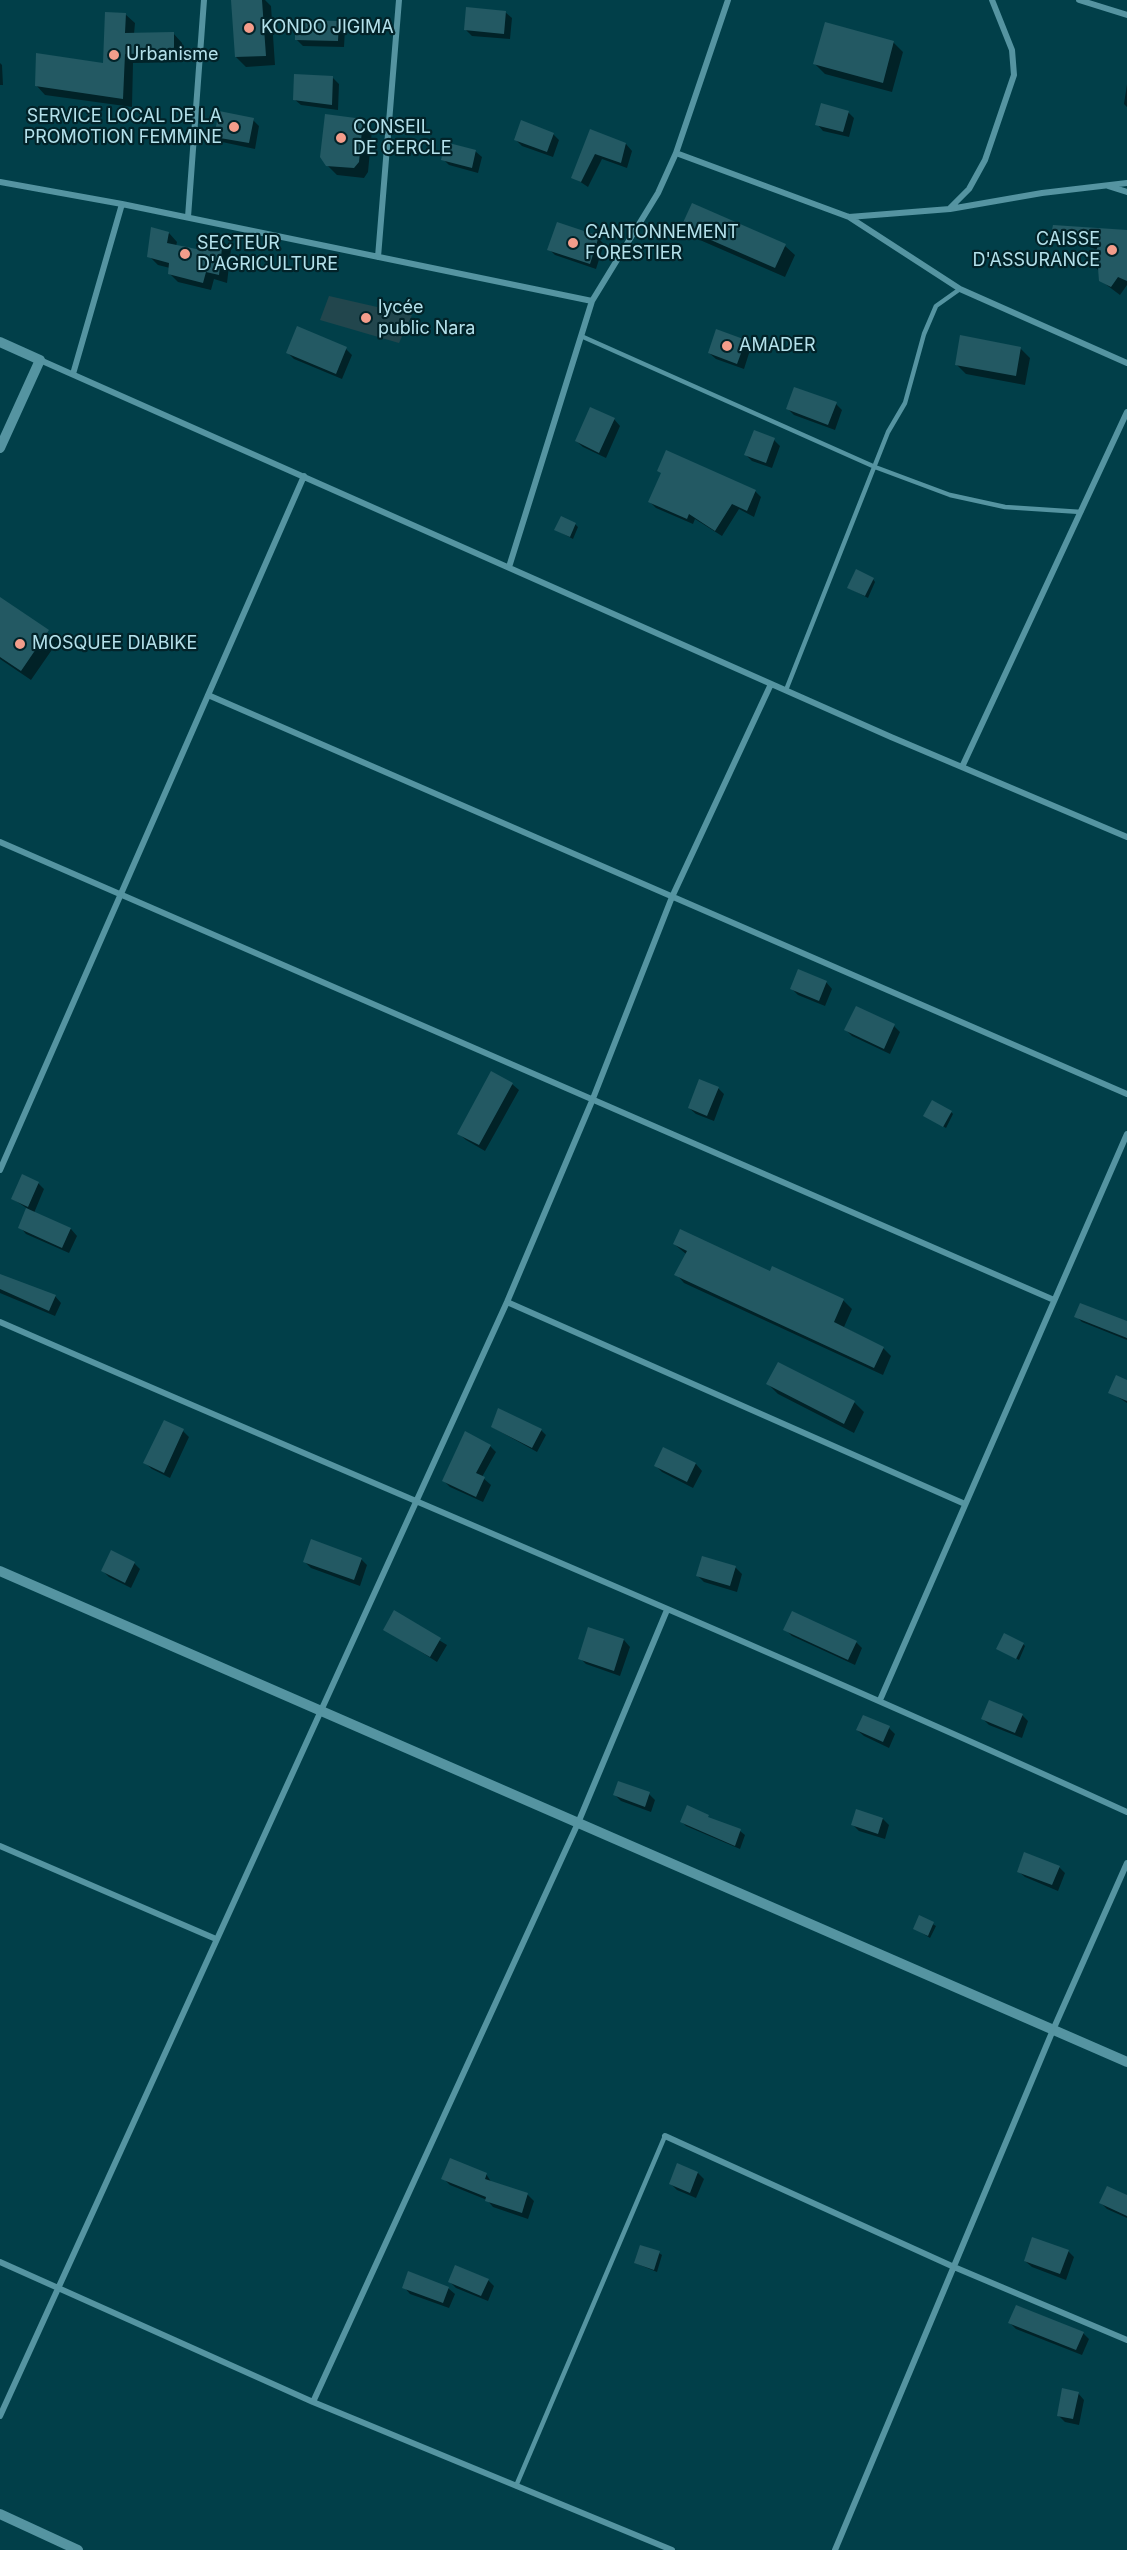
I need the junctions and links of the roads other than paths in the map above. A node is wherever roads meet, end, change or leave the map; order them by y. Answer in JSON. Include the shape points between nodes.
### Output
{"nodes":[{"id":1,"x":204,"y":0,"type":"edge"},
{"id":2,"x":399,"y":0,"type":"edge"},
{"id":3,"x":728,"y":0,"type":"edge"},
{"id":4,"x":992,"y":0,"type":"edge"},
{"id":5,"x":1079,"y":0,"type":"edge"},
{"id":6,"x":1127,"y":15,"type":"edge"},
{"id":7,"x":676,"y":153,"type":"junction"},
{"id":8,"x":0,"y":182,"type":"edge"},
{"id":9,"x":1127,"y":183,"type":"edge"},
{"id":10,"x":1105,"y":184,"type":"junction"},
{"id":11,"x":1127,"y":192,"type":"edge"},
{"id":12,"x":122,"y":204,"type":"junction"},
{"id":13,"x":950,"y":208,"type":"junction"},
{"id":14,"x":188,"y":217,"type":"junction"},
{"id":15,"x":849,"y":217,"type":"junction"},
{"id":16,"x":378,"y":256,"type":"junction"},
{"id":17,"x":960,"y":290,"type":"junction"},
{"id":18,"x":592,"y":301,"type":"junction"},
{"id":19,"x":581,"y":336,"type":"junction"},
{"id":20,"x":0,"y":342,"type":"edge"},
{"id":21,"x":40,"y":360,"type":"junction"},
{"id":22,"x":1127,"y":363,"type":"edge"},
{"id":23,"x":73,"y":374,"type":"junction"},
{"id":24,"x":1127,"y":412,"type":"edge"},
{"id":25,"x":0,"y":447,"type":"edge"},
{"id":26,"x":875,"y":467,"type":"junction"},
{"id":27,"x":304,"y":476,"type":"junction"},
{"id":28,"x":1081,"y":512,"type":"junction"},
{"id":29,"x":509,"y":567,"type":"junction"},
{"id":30,"x":771,"y":684,"type":"junction"},
{"id":31,"x":786,"y":690,"type":"junction"},
{"id":32,"x":208,"y":695,"type":"junction"},
{"id":33,"x":962,"y":767,"type":"junction"},
{"id":34,"x":1127,"y":837,"type":"edge"},
{"id":35,"x":0,"y":842,"type":"edge"},
{"id":36,"x":120,"y":896,"type":"junction"},
{"id":37,"x":672,"y":897,"type":"junction"},
{"id":38,"x":1127,"y":1094,"type":"edge"},
{"id":39,"x":592,"y":1101,"type":"junction"},
{"id":40,"x":1127,"y":1134,"type":"edge"},
{"id":41,"x":0,"y":1170,"type":"edge"},
{"id":42,"x":1054,"y":1300,"type":"junction"},
{"id":43,"x":507,"y":1302,"type":"junction"},
{"id":44,"x":0,"y":1322,"type":"edge"},
{"id":45,"x":416,"y":1503,"type":"junction"},
{"id":46,"x":965,"y":1504,"type":"junction"},
{"id":47,"x":0,"y":1571,"type":"edge"},
{"id":48,"x":668,"y":1610,"type":"junction"},
{"id":49,"x":880,"y":1700,"type":"junction"},
{"id":50,"x":320,"y":1710,"type":"junction"},
{"id":51,"x":1127,"y":1812,"type":"edge"},
{"id":52,"x":578,"y":1823,"type":"junction"},
{"id":53,"x":2,"y":1847,"type":"edge"},
{"id":54,"x":0,"y":1857,"type":"edge"},
{"id":55,"x":1127,"y":1863,"type":"edge"},
{"id":56,"x":216,"y":1939,"type":"junction"},
{"id":57,"x":1053,"y":2030,"type":"junction"},
{"id":58,"x":1127,"y":2062,"type":"edge"},
{"id":59,"x":665,"y":2136,"type":"joint"},
{"id":60,"x":0,"y":2262,"type":"edge"},
{"id":61,"x":954,"y":2267,"type":"junction"},
{"id":62,"x":58,"y":2288,"type":"junction"},
{"id":63,"x":1127,"y":2340,"type":"edge"},
{"id":64,"x":313,"y":2402,"type":"junction"},
{"id":65,"x":0,"y":2416,"type":"edge"},
{"id":66,"x":516,"y":2486,"type":"junction"},
{"id":67,"x":0,"y":2514,"type":"edge"},
{"id":68,"x":78,"y":2550,"type":"edge"},
{"id":69,"x":672,"y":2550,"type":"edge"},
{"id":70,"x":835,"y":2550,"type":"edge"}],
"edges":[{"from":1,"to":14,"type":"street"},
{"from":2,"to":16,"type":"street"},
{"from":3,"to":7,"type":"street"},
{"from":4,"to":13,"type":"street","via":[[1012,50],[1014,75],[985,160],[969,189]]},
{"from":5,"to":6,"type":"street"},
{"from":7,"to":15,"type":"street"},
{"from":7,"to":18,"type":"street","via":[[658,193]]},
{"from":8,"to":12,"type":"street"},
{"from":9,"to":10,"type":"street"},
{"from":10,"to":11,"type":"street"},
{"from":10,"to":13,"type":"street"},
{"from":12,"to":14,"type":"street"},
{"from":12,"to":23,"type":"street"},
{"from":13,"to":15,"type":"street"},
{"from":14,"to":16,"type":"street"},
{"from":15,"to":17,"type":"street"},
{"from":16,"to":18,"type":"street"},
{"from":17,"to":22,"type":"street"},
{"from":17,"to":26,"type":"lane","via":[[936,306],[905,403],[888,432]]},
{"from":18,"to":19,"type":"street"},
{"from":19,"to":26,"type":"lane"},
{"from":19,"to":29,"type":"street"},
{"from":20,"to":21,"type":"street"},
{"from":21,"to":23,"type":"street"},
{"from":21,"to":25,"type":"street"},
{"from":23,"to":27,"type":"street"},
{"from":24,"to":28,"type":"street"},
{"from":26,"to":28,"type":"lane","via":[[951,495],[1005,507]]},
{"from":26,"to":31,"type":"lane"},
{"from":27,"to":29,"type":"street"},
{"from":27,"to":32,"type":"street"},
{"from":28,"to":33,"type":"street"},
{"from":29,"to":30,"type":"street"},
{"from":30,"to":31,"type":"street"},
{"from":30,"to":37,"type":"street"},
{"from":31,"to":33,"type":"street"},
{"from":32,"to":36,"type":"street"},
{"from":32,"to":37,"type":"street"},
{"from":33,"to":34,"type":"street"},
{"from":35,"to":36,"type":"street"},
{"from":36,"to":39,"type":"street"},
{"from":36,"to":41,"type":"street"},
{"from":37,"to":38,"type":"street"},
{"from":37,"to":39,"type":"street"},
{"from":39,"to":42,"type":"street"},
{"from":39,"to":43,"type":"street"},
{"from":40,"to":42,"type":"street"},
{"from":42,"to":46,"type":"street"},
{"from":43,"to":45,"type":"street"},
{"from":43,"to":46,"type":"street"},
{"from":44,"to":45,"type":"street"},
{"from":45,"to":48,"type":"street"},
{"from":45,"to":50,"type":"street"},
{"from":46,"to":49,"type":"street"},
{"from":47,"to":50,"type":"street"},
{"from":48,"to":49,"type":"street"},
{"from":48,"to":52,"type":"street"},
{"from":49,"to":51,"type":"street"},
{"from":50,"to":52,"type":"street"},
{"from":50,"to":56,"type":"street"},
{"from":52,"to":57,"type":"street"},
{"from":52,"to":64,"type":"street"},
{"from":53,"to":54,"type":"street"},
{"from":53,"to":56,"type":"street"},
{"from":55,"to":57,"type":"street"},
{"from":56,"to":62,"type":"street"},
{"from":57,"to":58,"type":"street"},
{"from":57,"to":61,"type":"street"},
{"from":59,"to":61,"type":"street"},
{"from":59,"to":66,"type":"lane"},
{"from":60,"to":62,"type":"street"},
{"from":61,"to":63,"type":"street"},
{"from":61,"to":70,"type":"street"},
{"from":62,"to":64,"type":"street"},
{"from":62,"to":65,"type":"street"},
{"from":64,"to":66,"type":"street"},
{"from":66,"to":69,"type":"street"},
{"from":67,"to":68,"type":"street"}]}
